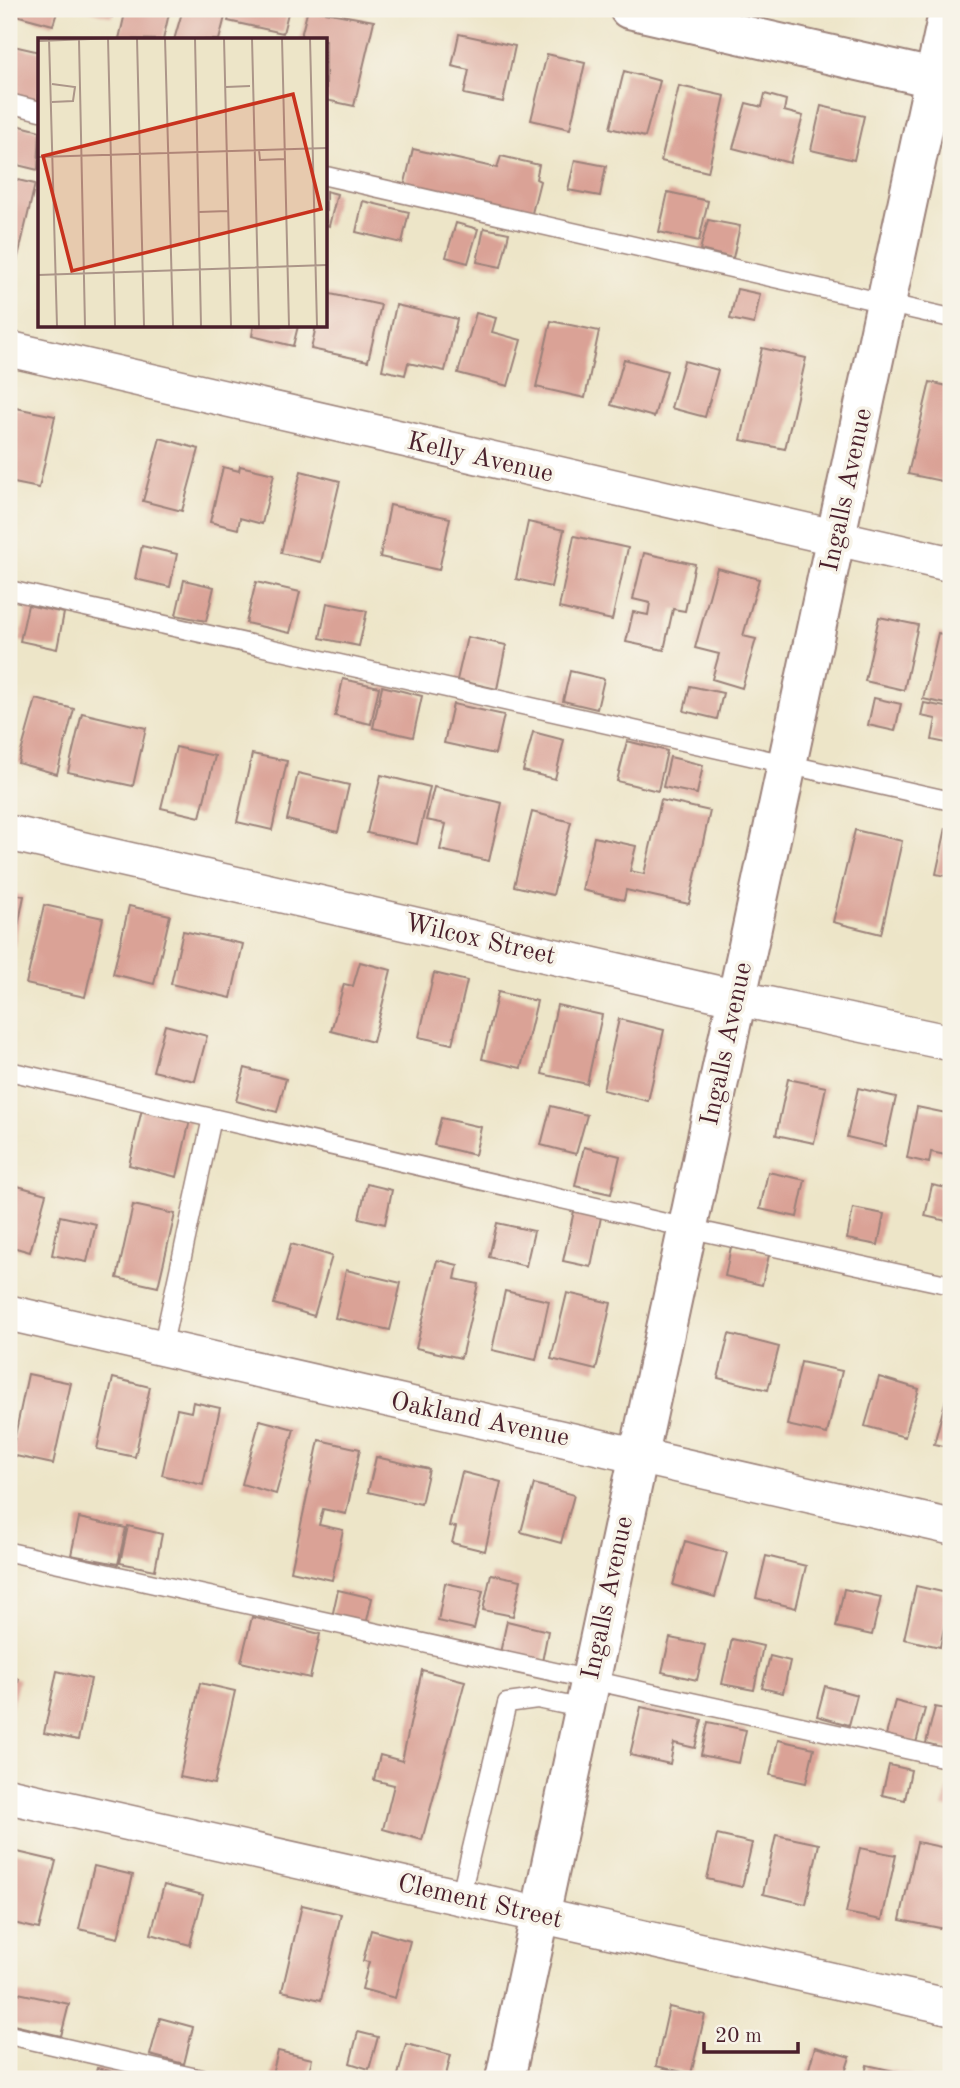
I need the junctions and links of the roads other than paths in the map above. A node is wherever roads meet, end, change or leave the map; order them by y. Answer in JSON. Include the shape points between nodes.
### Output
{"nodes":[{"id":1,"x":629,"y":9,"type":"edge"},
{"id":2,"x":949,"y":9,"type":"edge"},
{"id":3,"x":943,"y":80,"type":"edge"},
{"id":4,"x":9,"y":103,"type":"edge"},
{"id":5,"x":38,"y":110,"type":"edge"},
{"id":6,"x":327,"y":176,"type":"edge"},
{"id":7,"x":886,"y":303,"type":"junction"},
{"id":8,"x":951,"y":318,"type":"edge"},
{"id":9,"x":9,"y":349,"type":"edge"},
{"id":10,"x":836,"y":540,"type":"junction"},
{"id":11,"x":951,"y":564,"type":"edge"},
{"id":12,"x":9,"y":590,"type":"edge"},
{"id":13,"x":787,"y":765,"type":"junction"},
{"id":14,"x":951,"y":801,"type":"edge"},
{"id":15,"x":9,"y":833,"type":"edge"},
{"id":16,"x":737,"y":998,"type":"junction"},
{"id":17,"x":951,"y":1044,"type":"edge"},
{"id":18,"x":9,"y":1072,"type":"edge"},
{"id":19,"x":212,"y":1118,"type":"junction"},
{"id":20,"x":687,"y":1228,"type":"junction"},
{"id":21,"x":951,"y":1285,"type":"edge"},
{"id":22,"x":9,"y":1313,"type":"edge"},
{"id":23,"x":162,"y":1349,"type":"junction"},
{"id":24,"x":639,"y":1455,"type":"junction"},
{"id":25,"x":951,"y":1527,"type":"edge"},
{"id":26,"x":9,"y":1552,"type":"edge"},
{"id":27,"x":588,"y":1695,"type":"junction"},
{"id":28,"x":951,"y":1759,"type":"edge"},
{"id":29,"x":9,"y":1796,"type":"edge"},
{"id":30,"x":460,"y":1898,"type":"junction"},
{"id":31,"x":540,"y":1916,"type":"junction"},
{"id":32,"x":951,"y":2007,"type":"edge"},
{"id":33,"x":9,"y":2035,"type":"edge"},
{"id":34,"x":201,"y":2079,"type":"edge"},
{"id":35,"x":505,"y":2079,"type":"edge"}],
"edges":[{"from":1,"to":3,"type":"street"},
{"from":2,"to":3,"type":"street","name":"Ingalls Avenue"},
{"from":3,"to":7,"type":"street","name":"Ingalls Avenue"},
{"from":4,"to":5,"type":"lane"},
{"from":6,"to":7,"type":"lane"},
{"from":7,"to":8,"type":"lane"},
{"from":7,"to":10,"type":"street","name":"Ingalls Avenue"},
{"from":9,"to":10,"type":"street","name":"Kelly Avenue"},
{"from":10,"to":11,"type":"street","name":"Kelly Avenue"},
{"from":10,"to":13,"type":"street","name":"Ingalls Avenue"},
{"from":12,"to":13,"type":"lane"},
{"from":13,"to":14,"type":"lane"},
{"from":13,"to":16,"type":"street","name":"Ingalls Avenue"},
{"from":15,"to":16,"type":"street","name":"Wilcox Street"},
{"from":16,"to":17,"type":"street","name":"Wilcox Street"},
{"from":16,"to":20,"type":"street","name":"Ingalls Avenue"},
{"from":18,"to":19,"type":"lane"},
{"from":19,"to":20,"type":"lane"},
{"from":19,"to":23,"type":"lane"},
{"from":20,"to":21,"type":"lane"},
{"from":20,"to":24,"type":"street","name":"Ingalls Avenue"},
{"from":22,"to":23,"type":"street","name":"Oakland Avenue"},
{"from":23,"to":24,"type":"street","name":"Oakland Avenue"},
{"from":24,"to":25,"type":"street","name":"Oakland Avenue"},
{"from":24,"to":27,"type":"street","name":"Ingalls Avenue"},
{"from":26,"to":27,"type":"lane"},
{"from":27,"to":28,"type":"lane"},
{"from":27,"to":30,"type":"lane","via":[[507,1703]]},
{"from":27,"to":31,"type":"street","name":"Ingalls Avenue"},
{"from":29,"to":30,"type":"street","name":"Clement Street"},
{"from":30,"to":31,"type":"street","name":"Clement Street"},
{"from":31,"to":32,"type":"street","name":"Clement Street"},
{"from":31,"to":35,"type":"street","name":"Ingalls Avenue"},
{"from":33,"to":34,"type":"lane"}]}
